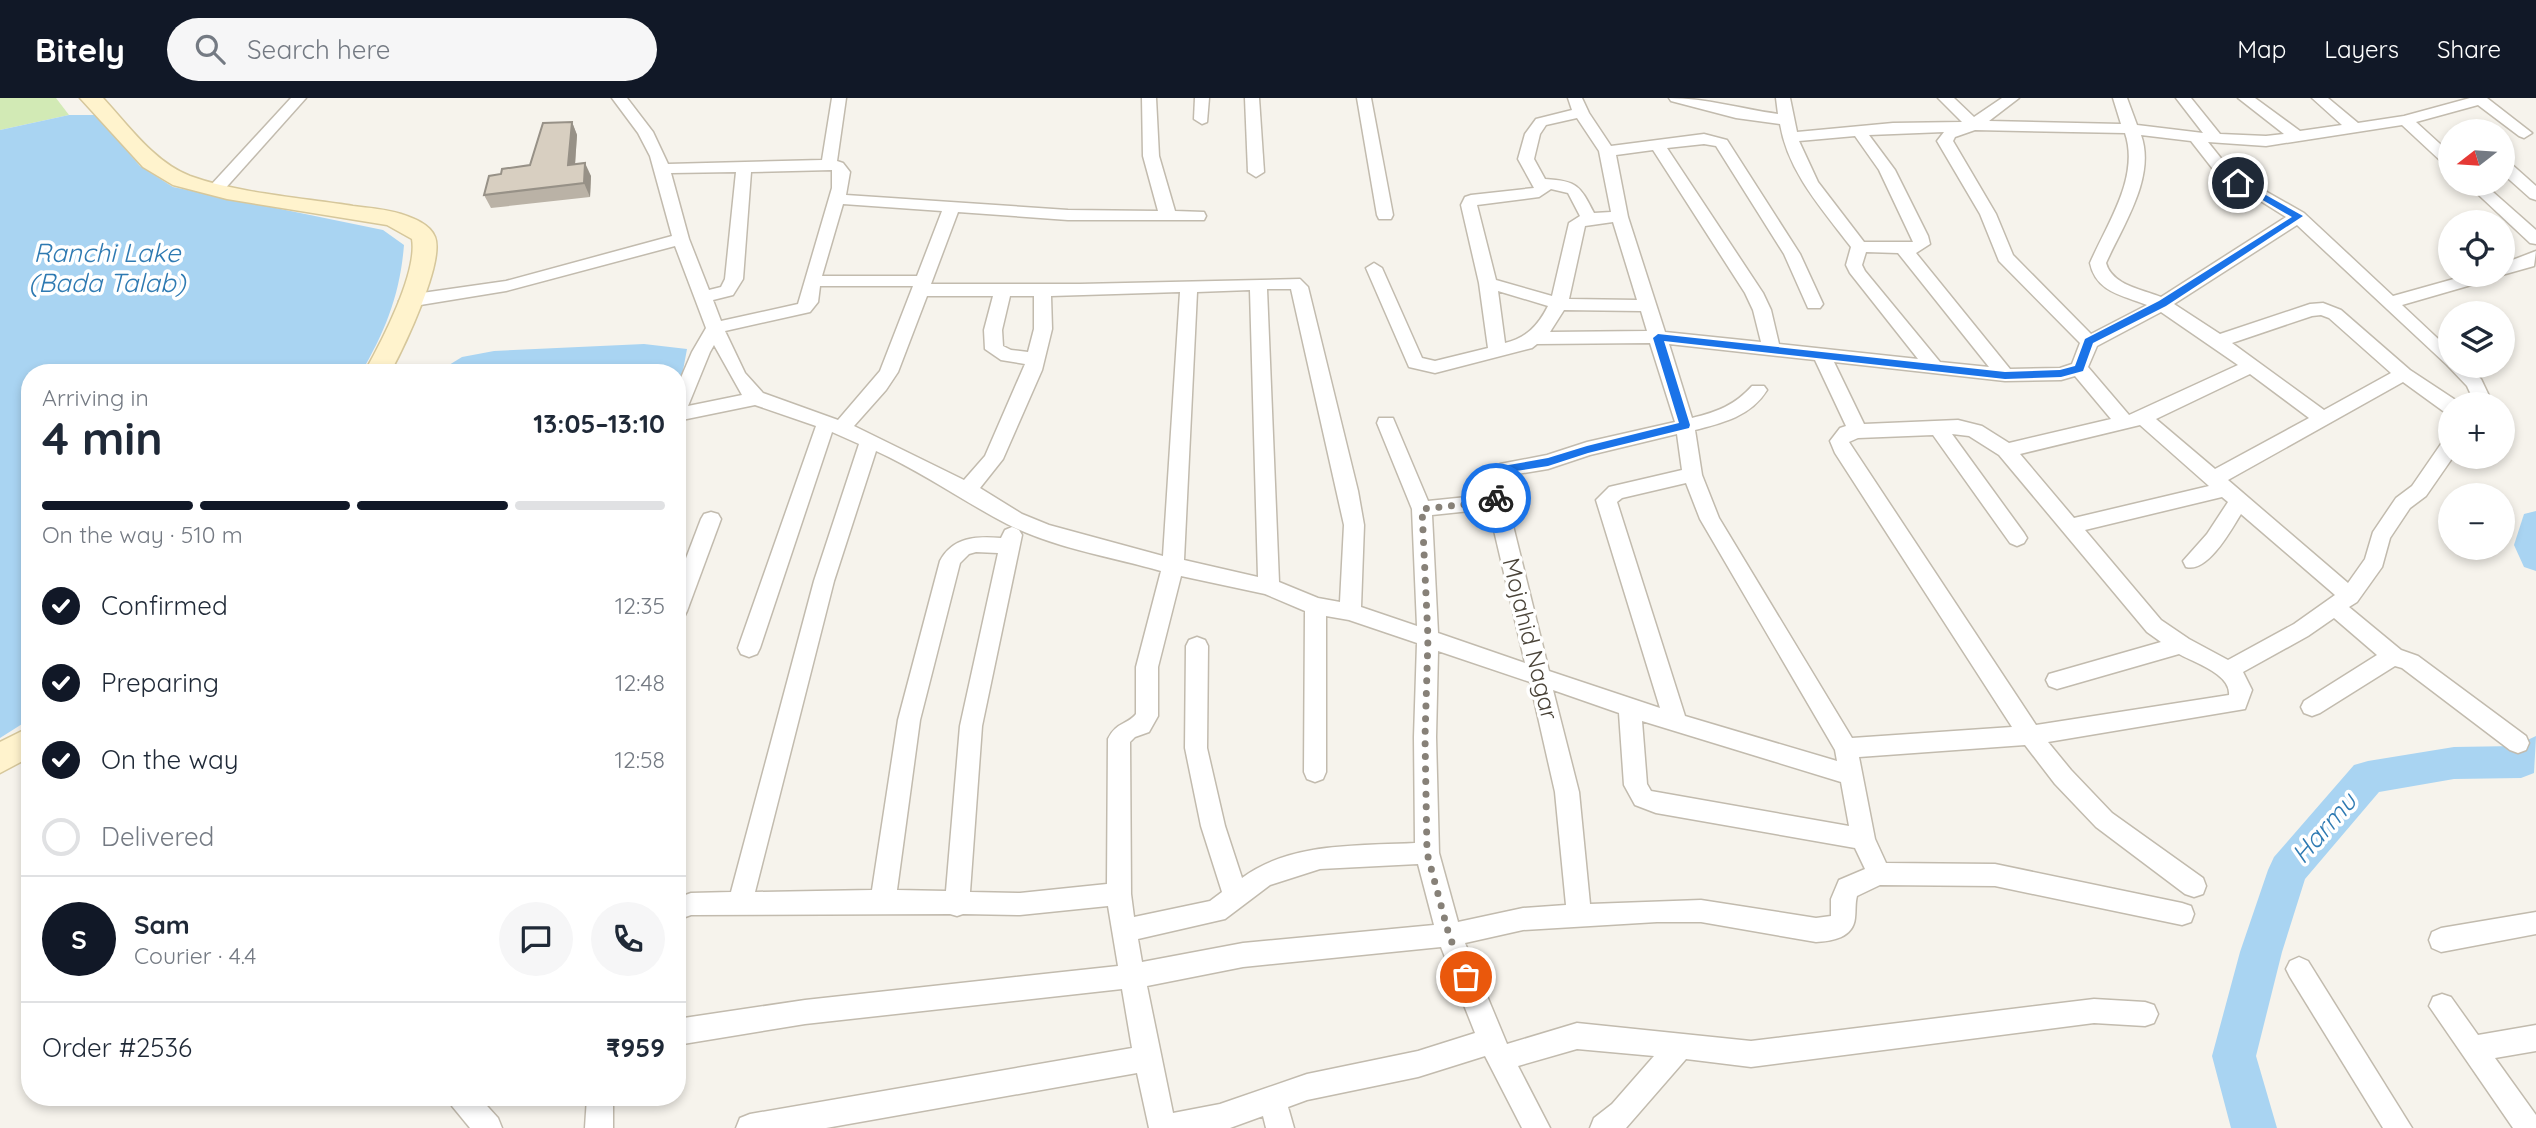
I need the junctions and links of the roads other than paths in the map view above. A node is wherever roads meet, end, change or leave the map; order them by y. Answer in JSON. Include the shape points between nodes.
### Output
{"nodes":[{"id":1,"x":91,"y":98,"type":"edge"},
{"id":2,"x":299,"y":98,"type":"edge"},
{"id":3,"x":619,"y":98,"type":"edge"},
{"id":4,"x":839,"y":98,"type":"edge"},
{"id":5,"x":1149,"y":98,"type":"edge"},
{"id":6,"x":1202,"y":98,"type":"edge"},
{"id":7,"x":1252,"y":98,"type":"edge"},
{"id":8,"x":1364,"y":98,"type":"edge"},
{"id":9,"x":1676,"y":98,"type":"edge"},
{"id":10,"x":1783,"y":98,"type":"edge"},
{"id":11,"x":1945,"y":98,"type":"edge"},
{"id":12,"x":2012,"y":98,"type":"edge"},
{"id":13,"x":2120,"y":98,"type":"edge"},
{"id":14,"x":2183,"y":98,"type":"edge"},
{"id":15,"x":2245,"y":98,"type":"edge"},
{"id":16,"x":2319,"y":98,"type":"edge"},
{"id":17,"x":2479,"y":99,"type":"edge"},
{"id":18,"x":1578,"y":105,"type":"edge"},
{"id":19,"x":1202,"y":119,"type":"dead end"},
{"id":20,"x":1786,"y":120,"type":"junction"},
{"id":21,"x":2405,"y":120,"type":"junction"},
{"id":22,"x":1970,"y":126,"type":"junction"},
{"id":23,"x":2354,"y":127,"type":"junction"},
{"id":24,"x":2132,"y":128,"type":"junction"},
{"id":25,"x":1859,"y":131,"type":"junction"},
{"id":26,"x":2524,"y":133,"type":"dead end"},
{"id":27,"x":2298,"y":136,"type":"junction"},
{"id":28,"x":1790,"y":137,"type":"junction"},
{"id":29,"x":2196,"y":137,"type":"junction"},
{"id":30,"x":2215,"y":138,"type":"junction"},
{"id":31,"x":1657,"y":145,"type":"junction"},
{"id":32,"x":2438,"y":150,"type":"edge"},
{"id":33,"x":1607,"y":151,"type":"junction"},
{"id":34,"x":829,"y":165,"type":"junction"},
{"id":35,"x":744,"y":166,"type":"junction"},
{"id":36,"x":662,"y":169,"type":"junction"},
{"id":37,"x":1256,"y":172,"type":"dead end"},
{"id":38,"x":2515,"y":176,"type":"edge"},
{"id":39,"x":1542,"y":184,"type":"junction"},
{"id":40,"x":216,"y":189,"type":"junction"},
{"id":41,"x":2536,"y":195,"type":"edge"},
{"id":42,"x":2488,"y":196,"type":"edge"},
{"id":43,"x":837,"y":199,"type":"junction"},
{"id":44,"x":2536,"y":204,"type":"edge"},
{"id":45,"x":952,"y":206,"type":"junction"},
{"id":46,"x":2503,"y":209,"type":"junction"},
{"id":47,"x":1385,"y":215,"type":"dead end"},
{"id":48,"x":1168,"y":216,"type":"junction"},
{"id":49,"x":1198,"y":216,"type":"dead end"},
{"id":50,"x":2298,"y":216,"type":"junction"},
{"id":51,"x":1620,"y":217,"type":"junction"},
{"id":52,"x":1588,"y":218,"type":"junction"},
{"id":53,"x":681,"y":239,"type":"junction"},
{"id":54,"x":2536,"y":239,"type":"edge"},
{"id":55,"x":1859,"y":247,"type":"junction"},
{"id":56,"x":1903,"y":248,"type":"junction"},
{"id":57,"x":2536,"y":256,"type":"edge"},
{"id":58,"x":2515,"y":266,"type":"edge"},
{"id":59,"x":1374,"y":268,"type":"dead end"},
{"id":60,"x":812,"y":281,"type":"junction"},
{"id":61,"x":1488,"y":283,"type":"junction"},
{"id":62,"x":921,"y":285,"type":"junction"},
{"id":63,"x":1258,"y":286,"type":"junction"},
{"id":64,"x":2444,"y":287,"type":"edge"},
{"id":65,"x":1189,"y":288,"type":"junction"},
{"id":66,"x":1003,"y":289,"type":"junction"},
{"id":67,"x":1042,"y":289,"type":"junction"},
{"id":68,"x":704,"y":297,"type":"junction"},
{"id":69,"x":408,"y":302,"type":"junction"},
{"id":70,"x":2389,"y":303,"type":"junction"},
{"id":71,"x":1560,"y":304,"type":"junction"},
{"id":72,"x":1814,"y":304,"type":"dead end"},
{"id":73,"x":2162,"y":304,"type":"junction"},
{"id":74,"x":1648,"y":306,"type":"junction"},
{"id":75,"x":715,"y":328,"type":"junction"},
{"id":76,"x":1536,"y":338,"type":"junction"},
{"id":77,"x":1658,"y":338,"type":"junction"},
{"id":78,"x":2218,"y":341,"type":"junction"},
{"id":79,"x":2089,"y":342,"type":"junction"},
{"id":80,"x":2438,"y":349,"type":"edge"},
{"id":81,"x":1772,"y":351,"type":"junction"},
{"id":82,"x":1497,"y":352,"type":"junction"},
{"id":83,"x":1822,"y":356,"type":"junction"},
{"id":84,"x":1037,"y":359,"type":"junction"},
{"id":85,"x":381,"y":364,"type":"edge"},
{"id":86,"x":2250,"y":366,"type":"junction"},
{"id":87,"x":1935,"y":368,"type":"junction"},
{"id":88,"x":2079,"y":368,"type":"junction"},
{"id":89,"x":2404,"y":374,"type":"junction"},
{"id":90,"x":2005,"y":376,"type":"junction"},
{"id":91,"x":2468,"y":378,"type":"edge"},
{"id":92,"x":686,"y":390,"type":"edge"},
{"id":93,"x":1758,"y":390,"type":"dead end"},
{"id":94,"x":2482,"y":392,"type":"edge"},
{"id":95,"x":756,"y":398,"type":"junction"},
{"id":96,"x":2438,"y":398,"type":"edge"},
{"id":97,"x":686,"y":411,"type":"edge"},
{"id":98,"x":2323,"y":419,"type":"junction"},
{"id":99,"x":2134,"y":421,"type":"junction"},
{"id":100,"x":1387,"y":423,"type":"dead end"},
{"id":101,"x":834,"y":425,"type":"junction"},
{"id":102,"x":1685,"y":425,"type":"junction"},
{"id":103,"x":1938,"y":428,"type":"junction"},
{"id":104,"x":1858,"y":430,"type":"junction"},
{"id":105,"x":869,"y":442,"type":"junction"},
{"id":106,"x":2006,"y":450,"type":"junction"},
{"id":107,"x":2438,"y":463,"type":"edge"},
{"id":108,"x":1692,"y":475,"type":"junction"},
{"id":109,"x":967,"y":489,"type":"junction"},
{"id":110,"x":2226,"y":490,"type":"junction"},
{"id":111,"x":1497,"y":501,"type":"junction"},
{"id":112,"x":1422,"y":509,"type":"junction"},
{"id":113,"x":711,"y":519,"type":"dead end"},
{"id":114,"x":1015,"y":519,"type":"junction"},
{"id":115,"x":2071,"y":526,"type":"junction"},
{"id":116,"x":2017,"y":538,"type":"dead end"},
{"id":117,"x":1010,"y":546,"type":"junction"},
{"id":118,"x":2193,"y":561,"type":"dead end"},
{"id":119,"x":1173,"y":566,"type":"junction"},
{"id":120,"x":686,"y":587,"type":"edge"},
{"id":121,"x":1269,"y":587,"type":"junction"},
{"id":122,"x":2343,"y":602,"type":"junction"},
{"id":123,"x":1315,"y":606,"type":"junction"},
{"id":124,"x":1350,"y":612,"type":"junction"},
{"id":125,"x":1428,"y":638,"type":"junction"},
{"id":126,"x":2181,"y":645,"type":"junction"},
{"id":127,"x":1197,"y":646,"type":"dead end"},
{"id":128,"x":749,"y":648,"type":"dead end"},
{"id":129,"x":2393,"y":656,"type":"junction"},
{"id":130,"x":2228,"y":670,"type":"junction"},
{"id":131,"x":1541,"y":677,"type":"junction"},
{"id":132,"x":2057,"y":680,"type":"dead end"},
{"id":133,"x":1630,"y":707,"type":"junction"},
{"id":134,"x":2312,"y":707,"type":"dead end"},
{"id":135,"x":1676,"y":723,"type":"junction"},
{"id":136,"x":2030,"y":735,"type":"junction"},
{"id":137,"x":2518,"y":743,"type":"dead end"},
{"id":138,"x":21,"y":745,"type":"edge"},
{"id":139,"x":1846,"y":748,"type":"junction"},
{"id":140,"x":0,"y":758,"type":"edge"},
{"id":141,"x":1315,"y":772,"type":"dead end"},
{"id":142,"x":1851,"y":775,"type":"junction"},
{"id":143,"x":1863,"y":839,"type":"junction"},
{"id":144,"x":1427,"y":853,"type":"junction"},
{"id":145,"x":1879,"y":874,"type":"junction"},
{"id":146,"x":2194,"y":886,"type":"dead end"},
{"id":147,"x":1119,"y":894,"type":"junction"},
{"id":148,"x":1236,"y":897,"type":"junction"},
{"id":149,"x":883,"y":901,"type":"junction"},
{"id":150,"x":740,"y":904,"type":"junction"},
{"id":151,"x":957,"y":905,"type":"junction"},
{"id":152,"x":686,"y":906,"type":"edge"},
{"id":153,"x":2182,"y":914,"type":"dead end"},
{"id":154,"x":1579,"y":915,"type":"junction"},
{"id":155,"x":2536,"y":923,"type":"edge"},
{"id":156,"x":1124,"y":930,"type":"junction"},
{"id":157,"x":1449,"y":935,"type":"junction"},
{"id":158,"x":2441,"y":940,"type":"dead end"},
{"id":159,"x":2299,"y":969,"type":"dead end"},
{"id":160,"x":1134,"y":976,"type":"junction"},
{"id":161,"x":2442,"y":1006,"type":"dead end"},
{"id":162,"x":2145,"y":1014,"type":"dead end"},
{"id":163,"x":686,"y":1031,"type":"edge"},
{"id":164,"x":2536,"y":1038,"type":"edge"},
{"id":165,"x":1680,"y":1045,"type":"junction"},
{"id":166,"x":2472,"y":1049,"type":"junction"},
{"id":167,"x":1496,"y":1050,"type":"junction"},
{"id":168,"x":1147,"y":1058,"type":"junction"},
{"id":169,"x":1272,"y":1100,"type":"junction"},
{"id":170,"x":472,"y":1106,"type":"edge"},
{"id":171,"x":600,"y":1106,"type":"edge"},
{"id":172,"x":488,"y":1128,"type":"edge"},
{"id":173,"x":599,"y":1128,"type":"edge"},
{"id":174,"x":750,"y":1128,"type":"edge"},
{"id":175,"x":1163,"y":1128,"type":"edge"},
{"id":176,"x":1280,"y":1128,"type":"edge"},
{"id":177,"x":1536,"y":1128,"type":"edge"},
{"id":178,"x":1604,"y":1128,"type":"edge"},
{"id":179,"x":2398,"y":1128,"type":"edge"},
{"id":180,"x":2529,"y":1128,"type":"edge"}],
"edges":[{"from":1,"to":40,"type":"street","via":[[151,162],[181,180]]},
{"from":2,"to":40,"type":"street"},
{"from":3,"to":36,"type":"street","via":[[646,132]]},
{"from":4,"to":34,"type":"street"},
{"from":5,"to":48,"type":"street","via":[[1151,156]]},
{"from":6,"to":19,"type":"street"},
{"from":7,"to":37,"type":"street"},
{"from":8,"to":47,"type":"street"},
{"from":9,"to":20,"type":"street"},
{"from":10,"to":20,"type":"street"},
{"from":11,"to":22,"type":"street"},
{"from":12,"to":22,"type":"street"},
{"from":13,"to":24,"type":"street"},
{"from":14,"to":30,"type":"street"},
{"from":15,"to":27,"type":"street"},
{"from":16,"to":23,"type":"street"},
{"from":17,"to":21,"type":"street"},
{"from":17,"to":26,"type":"street"},
{"from":18,"to":33,"type":"street"},
{"from":18,"to":39,"type":"street","via":[[1534,126],[1526,159]]},
{"from":20,"to":28,"type":"street"},
{"from":21,"to":23,"type":"street"},
{"from":21,"to":32,"type":"street"},
{"from":22,"to":24,"type":"street"},
{"from":22,"to":25,"type":"street"},
{"from":22,"to":79,"type":"street","via":[[1945,141],[1988,214],[1998,244],[2017,272]]},
{"from":23,"to":27,"type":"street"},
{"from":24,"to":29,"type":"street"},
{"from":24,"to":73,"type":"street","via":[[2137,146],[2136,177],[2098,263],[2101,276],[2111,284]]},
{"from":25,"to":28,"type":"street"},
{"from":25,"to":56,"type":"street","via":[[1887,170],[1920,236],[1922,244]]},
{"from":27,"to":30,"type":"street","via":[[2266,141]]},
{"from":28,"to":55,"type":"street","via":[[1817,196]]},
{"from":29,"to":30,"type":"street"},
{"from":29,"to":50,"type":"street","via":[[2238,183]]},
{"from":31,"to":33,"type":"street"},
{"from":31,"to":72,"type":"street","via":[[1704,139],[1722,143],[1792,254]]},
{"from":31,"to":81,"type":"street","via":[[1754,293]]},
{"from":33,"to":51,"type":"street"},
{"from":34,"to":35,"type":"street"},
{"from":34,"to":43,"type":"street","via":[[842,173]]},
{"from":35,"to":36,"type":"street"},
{"from":35,"to":68,"type":"street","via":[[734,279],[727,291]]},
{"from":36,"to":53,"type":"street"},
{"from":38,"to":41,"type":"street"},
{"from":39,"to":52,"type":"street","via":[[1574,190]]},
{"from":39,"to":61,"type":"street","via":[[1539,192],[1471,200]]},
{"from":40,"to":69,"type":"street","via":[[376,216],[412,227],[425,243]]},
{"from":42,"to":46,"type":"street"},
{"from":43,"to":45,"type":"street"},
{"from":43,"to":60,"type":"street"},
{"from":44,"to":46,"type":"street"},
{"from":45,"to":48,"type":"street","via":[[1069,215]]},
{"from":45,"to":62,"type":"street"},
{"from":46,"to":54,"type":"street"},
{"from":48,"to":49,"type":"street"},
{"from":50,"to":70,"type":"street"},
{"from":50,"to":73,"type":"street"},
{"from":51,"to":52,"type":"street"},
{"from":51,"to":74,"type":"street"},
{"from":52,"to":71,"type":"street","via":[[1577,223]]},
{"from":53,"to":68,"type":"street"},
{"from":53,"to":69,"type":"street","via":[[506,286]]},
{"from":55,"to":56,"type":"street"},
{"from":55,"to":87,"type":"street","via":[[1854,265],[1858,273]]},
{"from":56,"to":90,"type":"street"},
{"from":57,"to":58,"type":"street"},
{"from":59,"to":82,"type":"street","via":[[1415,363],[1435,367]]},
{"from":60,"to":62,"type":"street"},
{"from":60,"to":75,"type":"street","via":[[804,308]]},
{"from":61,"to":71,"type":"street"},
{"from":61,"to":82,"type":"street"},
{"from":62,"to":66,"type":"street"},
{"from":62,"to":101,"type":"street","via":[[889,372],[880,386]]},
{"from":63,"to":65,"type":"street"},
{"from":63,"to":121,"type":"street"},
{"from":63,"to":124,"type":"street","via":[[1285,283],[1299,287],[1352,513]]},
{"from":64,"to":70,"type":"street"},
{"from":65,"to":67,"type":"street"},
{"from":65,"to":119,"type":"street"},
{"from":66,"to":67,"type":"street"},
{"from":66,"to":84,"type":"street","via":[[993,349],[1007,356]]},
{"from":67,"to":84,"type":"street","via":[[1043,329]]},
{"from":68,"to":75,"type":"street"},
{"from":69,"to":85,"type":"street"},
{"from":70,"to":80,"type":"street"},
{"from":71,"to":74,"type":"street"},
{"from":71,"to":76,"type":"street"},
{"from":73,"to":78,"type":"street"},
{"from":73,"to":79,"type":"street"},
{"from":74,"to":77,"type":"street"},
{"from":75,"to":92,"type":"street"},
{"from":75,"to":95,"type":"street","via":[[738,376]]},
{"from":76,"to":77,"type":"street"},
{"from":76,"to":82,"type":"street"},
{"from":77,"to":81,"type":"street"},
{"from":77,"to":102,"type":"street"},
{"from":78,"to":86,"type":"street"},
{"from":78,"to":89,"type":"street","via":[[2323,309],[2335,314]]},
{"from":79,"to":88,"type":"street"},
{"from":81,"to":83,"type":"street"},
{"from":83,"to":87,"type":"street"},
{"from":83,"to":104,"type":"street"},
{"from":84,"to":109,"type":"street","via":[[993,459]]},
{"from":86,"to":98,"type":"street"},
{"from":86,"to":99,"type":"street"},
{"from":87,"to":90,"type":"street"},
{"from":88,"to":90,"type":"street","via":[[2061,374]]},
{"from":88,"to":99,"type":"street"},
{"from":89,"to":96,"type":"street"},
{"from":89,"to":98,"type":"street"},
{"from":91,"to":94,"type":"street"},
{"from":93,"to":102,"type":"street","name":"Mojahid Nagar","via":[[1734,412]]},
{"from":95,"to":97,"type":"street"},
{"from":95,"to":101,"type":"street"},
{"from":98,"to":110,"type":"street"},
{"from":99,"to":106,"type":"street"},
{"from":99,"to":110,"type":"street"},
{"from":100,"to":112,"type":"street"},
{"from":101,"to":105,"type":"street"},
{"from":101,"to":128,"type":"street"},
{"from":102,"to":108,"type":"street"},
{"from":102,"to":111,"type":"street","name":"Mojahid Nagar","via":[[1548,462],[1507,468],[1492,481]]},
{"from":103,"to":104,"type":"street"},
{"from":103,"to":106,"type":"street","via":[[1975,431]]},
{"from":103,"to":116,"type":"street"},
{"from":104,"to":136,"type":"street","via":[[1839,440],[1845,453]]},
{"from":105,"to":109,"type":"street"},
{"from":105,"to":150,"type":"street","via":[[824,581]]},
{"from":106,"to":115,"type":"street"},
{"from":107,"to":122,"type":"street","via":[[2403,503],[2380,537],[2375,561]]},
{"from":108,"to":135,"type":"street","via":[[1616,492],[1606,500]]},
{"from":108,"to":139,"type":"street","via":[[1710,519]]},
{"from":109,"to":114,"type":"street"},
{"from":110,"to":115,"type":"street"},
{"from":110,"to":118,"type":"street","via":[[2214,539]]},
{"from":110,"to":122,"type":"street"},
{"from":111,"to":112,"type":"street"},
{"from":111,"to":131,"type":"street","name":"Mojahid Nagar"},
{"from":112,"to":125,"type":"street"},
{"from":113,"to":120,"type":"street"},
{"from":114,"to":117,"type":"street"},
{"from":114,"to":119,"type":"street","via":[[1063,537]]},
{"from":115,"to":126,"type":"street","via":[[2154,626]]},
{"from":117,"to":149,"type":"street","via":[[969,544],[957,549],[950,561],[909,720]]},
{"from":117,"to":151,"type":"street","via":[[971,726]]},
{"from":119,"to":121,"type":"street"},
{"from":119,"to":147,"type":"street","via":[[1147,667],[1147,716],[1119,739]]},
{"from":121,"to":123,"type":"street"},
{"from":122,"to":129,"type":"street"},
{"from":122,"to":130,"type":"street"},
{"from":123,"to":124,"type":"street"},
{"from":123,"to":141,"type":"street"},
{"from":124,"to":125,"type":"street"},
{"from":125,"to":131,"type":"street"},
{"from":125,"to":144,"type":"street"},
{"from":126,"to":130,"type":"street"},
{"from":126,"to":132,"type":"street"},
{"from":127,"to":148,"type":"street","via":[[1196,748],[1213,826]]},
{"from":129,"to":134,"type":"street"},
{"from":129,"to":137,"type":"street","via":[[2410,662]]},
{"from":130,"to":136,"type":"street","via":[[2242,686],[2237,703]]},
{"from":131,"to":133,"type":"street"},
{"from":131,"to":154,"type":"street","name":"Mojahid Nagar","via":[[1567,792]]},
{"from":133,"to":135,"type":"street"},
{"from":133,"to":143,"type":"street","via":[[1636,785],[1643,798]]},
{"from":135,"to":142,"type":"street"},
{"from":136,"to":139,"type":"street"},
{"from":136,"to":146,"type":"street","via":[[2104,820]]},
{"from":138,"to":140,"type":"street"},
{"from":139,"to":142,"type":"street"},
{"from":142,"to":143,"type":"street"},
{"from":143,"to":145,"type":"street"},
{"from":144,"to":148,"type":"street","via":[[1320,858],[1263,876]]},
{"from":144,"to":157,"type":"street"},
{"from":145,"to":153,"type":"street","via":[[1995,875]]},
{"from":145,"to":154,"type":"street","via":[[1848,888],[1843,921],[1833,929],[1701,911]]},
{"from":147,"to":151,"type":"street"},
{"from":147,"to":156,"type":"street"},
{"from":148,"to":156,"type":"street","via":[[1216,911]]},
{"from":149,"to":150,"type":"street"},
{"from":149,"to":151,"type":"street"},
{"from":150,"to":152,"type":"street"},
{"from":154,"to":157,"type":"street","via":[[1523,919]]},
{"from":155,"to":158,"type":"street"},
{"from":156,"to":160,"type":"street"},
{"from":157,"to":160,"type":"street","via":[[1243,955]]},
{"from":157,"to":167,"type":"street"},
{"from":159,"to":179,"type":"street"},
{"from":160,"to":163,"type":"street","via":[[805,1012]]},
{"from":160,"to":168,"type":"street"},
{"from":161,"to":166,"type":"street"},
{"from":162,"to":165,"type":"street","via":[[2094,1011],[1751,1054]]},
{"from":164,"to":166,"type":"street"},
{"from":165,"to":167,"type":"street","via":[[1577,1036]]},
{"from":165,"to":178,"type":"street","via":[[1622,1114]]},
{"from":166,"to":180,"type":"street"},
{"from":167,"to":169,"type":"street","via":[[1307,1087]]},
{"from":167,"to":177,"type":"street"},
{"from":168,"to":174,"type":"street"},
{"from":168,"to":175,"type":"street"},
{"from":169,"to":175,"type":"street","via":[[1220,1118]]},
{"from":169,"to":176,"type":"street"},
{"from":170,"to":172,"type":"street"},
{"from":171,"to":173,"type":"street"}]}
